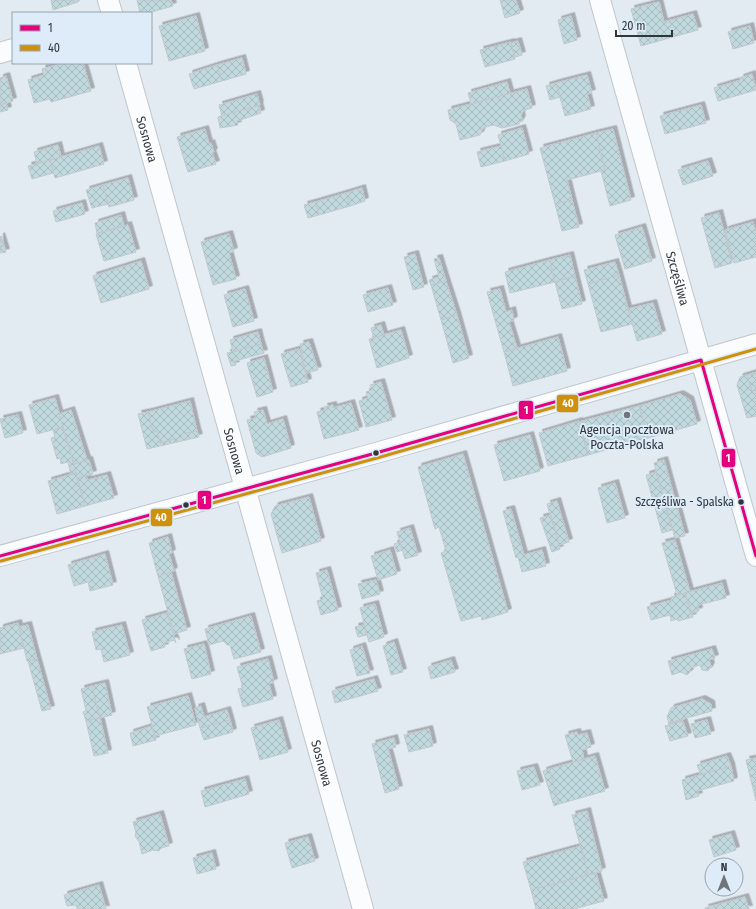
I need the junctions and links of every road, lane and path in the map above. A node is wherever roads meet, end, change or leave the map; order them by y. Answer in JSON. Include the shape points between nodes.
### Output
{"nodes":[{"id":1,"x":108,"y":0,"type":"edge"},
{"id":2,"x":600,"y":0,"type":"edge"},
{"id":3,"x":112,"y":12,"type":"edge"},
{"id":4,"x":12,"y":49,"type":"edge"},
{"id":5,"x":0,"y":53,"type":"edge"},
{"id":6,"x":126,"y":64,"type":"edge"},
{"id":7,"x":756,"y":344,"type":"edge"},
{"id":8,"x":701,"y":360,"type":"junction"},
{"id":9,"x":246,"y":488,"type":"junction"},
{"id":10,"x":0,"y":556,"type":"edge"},
{"id":11,"x":756,"y":556,"type":"edge"},
{"id":12,"x":363,"y":909,"type":"edge"}],
"edges":[{"from":1,"to":3,"type":"street"},
{"from":2,"to":8,"type":"street","name":"Szczęśliwa"},
{"from":4,"to":5,"type":"street"},
{"from":6,"to":9,"type":"street","name":"Sosnowa"},
{"from":7,"to":8,"type":"street"},
{"from":8,"to":9,"type":"street"},
{"from":8,"to":11,"type":"street","name":"Szczęśliwa"},
{"from":9,"to":10,"type":"street"},
{"from":9,"to":12,"type":"street","name":"Sosnowa"}]}
